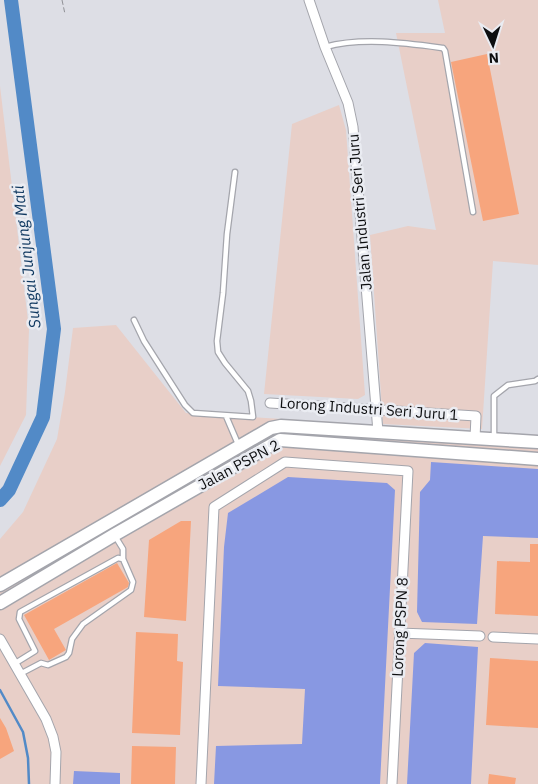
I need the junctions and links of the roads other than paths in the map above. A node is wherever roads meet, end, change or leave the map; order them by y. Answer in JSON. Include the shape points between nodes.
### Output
{"nodes":[{"id":1,"x":309,"y":0,"type":"edge"},
{"id":2,"x":325,"y":47,"type":"junction"},
{"id":3,"x":235,"y":172,"type":"dead end"},
{"id":4,"x":473,"y":212,"type":"dead end"},
{"id":5,"x":134,"y":320,"type":"dead end"},
{"id":6,"x":538,"y":378,"type":"edge"},
{"id":7,"x":270,"y":403,"type":"dead end"},
{"id":8,"x":377,"y":410,"type":"junction"},
{"id":9,"x":226,"y":416,"type":"junction"},
{"id":10,"x":378,"y":432,"type":"junction"},
{"id":11,"x":474,"y":438,"type":"junction"},
{"id":12,"x":494,"y":439,"type":"junction"},
{"id":13,"x":538,"y":442,"type":"edge"},
{"id":14,"x":239,"y":447,"type":"junction"},
{"id":15,"x":538,"y":459,"type":"edge"},
{"id":16,"x":114,"y":534,"type":"junction"},
{"id":17,"x":123,"y":559,"type":"junction"},
{"id":18,"x":0,"y":585,"type":"edge"},
{"id":19,"x":0,"y":603,"type":"edge"},
{"id":20,"x":399,"y":633,"type":"junction"},
{"id":21,"x":480,"y":636,"type":"dead end"},
{"id":22,"x":493,"y":637,"type":"dead end"},
{"id":23,"x":0,"y":639,"type":"edge"},
{"id":24,"x":538,"y":639,"type":"edge"},
{"id":25,"x":35,"y":651,"type":"junction"},
{"id":26,"x":40,"y":663,"type":"junction"},
{"id":27,"x":14,"y":664,"type":"junction"},
{"id":28,"x":20,"y":674,"type":"junction"},
{"id":29,"x":55,"y":784,"type":"edge"},
{"id":30,"x":201,"y":784,"type":"edge"},
{"id":31,"x":392,"y":784,"type":"edge"}],
"edges":[{"from":1,"to":2,"type":"street","name":"Jalan Industri Seri Juru"},
{"from":2,"to":4,"type":"lane","via":[[340,43],[398,43],[443,48]]},
{"from":2,"to":8,"type":"street","name":"Jalan Industri Seri Juru","via":[[348,103],[353,127]]},
{"from":3,"to":9,"type":"lane","via":[[216,341],[225,363],[248,391],[253,418]]},
{"from":5,"to":9,"type":"lane","via":[[185,405],[193,413]]},
{"from":6,"to":12,"type":"lane","via":[[508,385],[494,396]]},
{"from":7,"to":8,"type":"street","name":"Lorong Industri Seri Juru 1"},
{"from":8,"to":10,"type":"street","name":"Jalan Industri Seri Juru"},
{"from":8,"to":11,"type":"street","name":"Lorong Industri Seri Juru 1","via":[[476,416]]},
{"from":9,"to":14,"type":"lane"},
{"from":10,"to":11,"type":"street","name":"Jalan PSPN 2"},
{"from":10,"to":14,"type":"street","name":"Jalan PSPN 2","via":[[281,426],[271,428]]},
{"from":11,"to":12,"type":"street","name":"Jalan PSPN 2"},
{"from":12,"to":13,"type":"street","name":"Jalan PSPN 2"},
{"from":14,"to":18,"type":"street","name":"Jalan PSPN 2"},
{"from":15,"to":16,"type":"street","name":"Jalan PSPN 2","via":[[280,440]]},
{"from":16,"to":17,"type":"lane","via":[[123,549]]},
{"from":16,"to":19,"type":"street","name":"Jalan PSPN 2"},
{"from":17,"to":25,"type":"lane","via":[[118,558],[20,612],[19,619]]},
{"from":17,"to":26,"type":"lane","via":[[133,582],[131,590],[82,624],[66,657],[48,665]]},
{"from":20,"to":21,"type":"street"},
{"from":20,"to":30,"type":"street","name":"Lorong PSPN 8","via":[[408,471],[285,462],[214,507]]},
{"from":20,"to":31,"type":"street","name":"Lorong PSPN 8"},
{"from":22,"to":24,"type":"street"},
{"from":23,"to":27,"type":"street"},
{"from":25,"to":26,"type":"lane"},
{"from":25,"to":27,"type":"lane"},
{"from":26,"to":28,"type":"lane"},
{"from":27,"to":28,"type":"street"},
{"from":28,"to":29,"type":"street","via":[[53,737]]}]}
